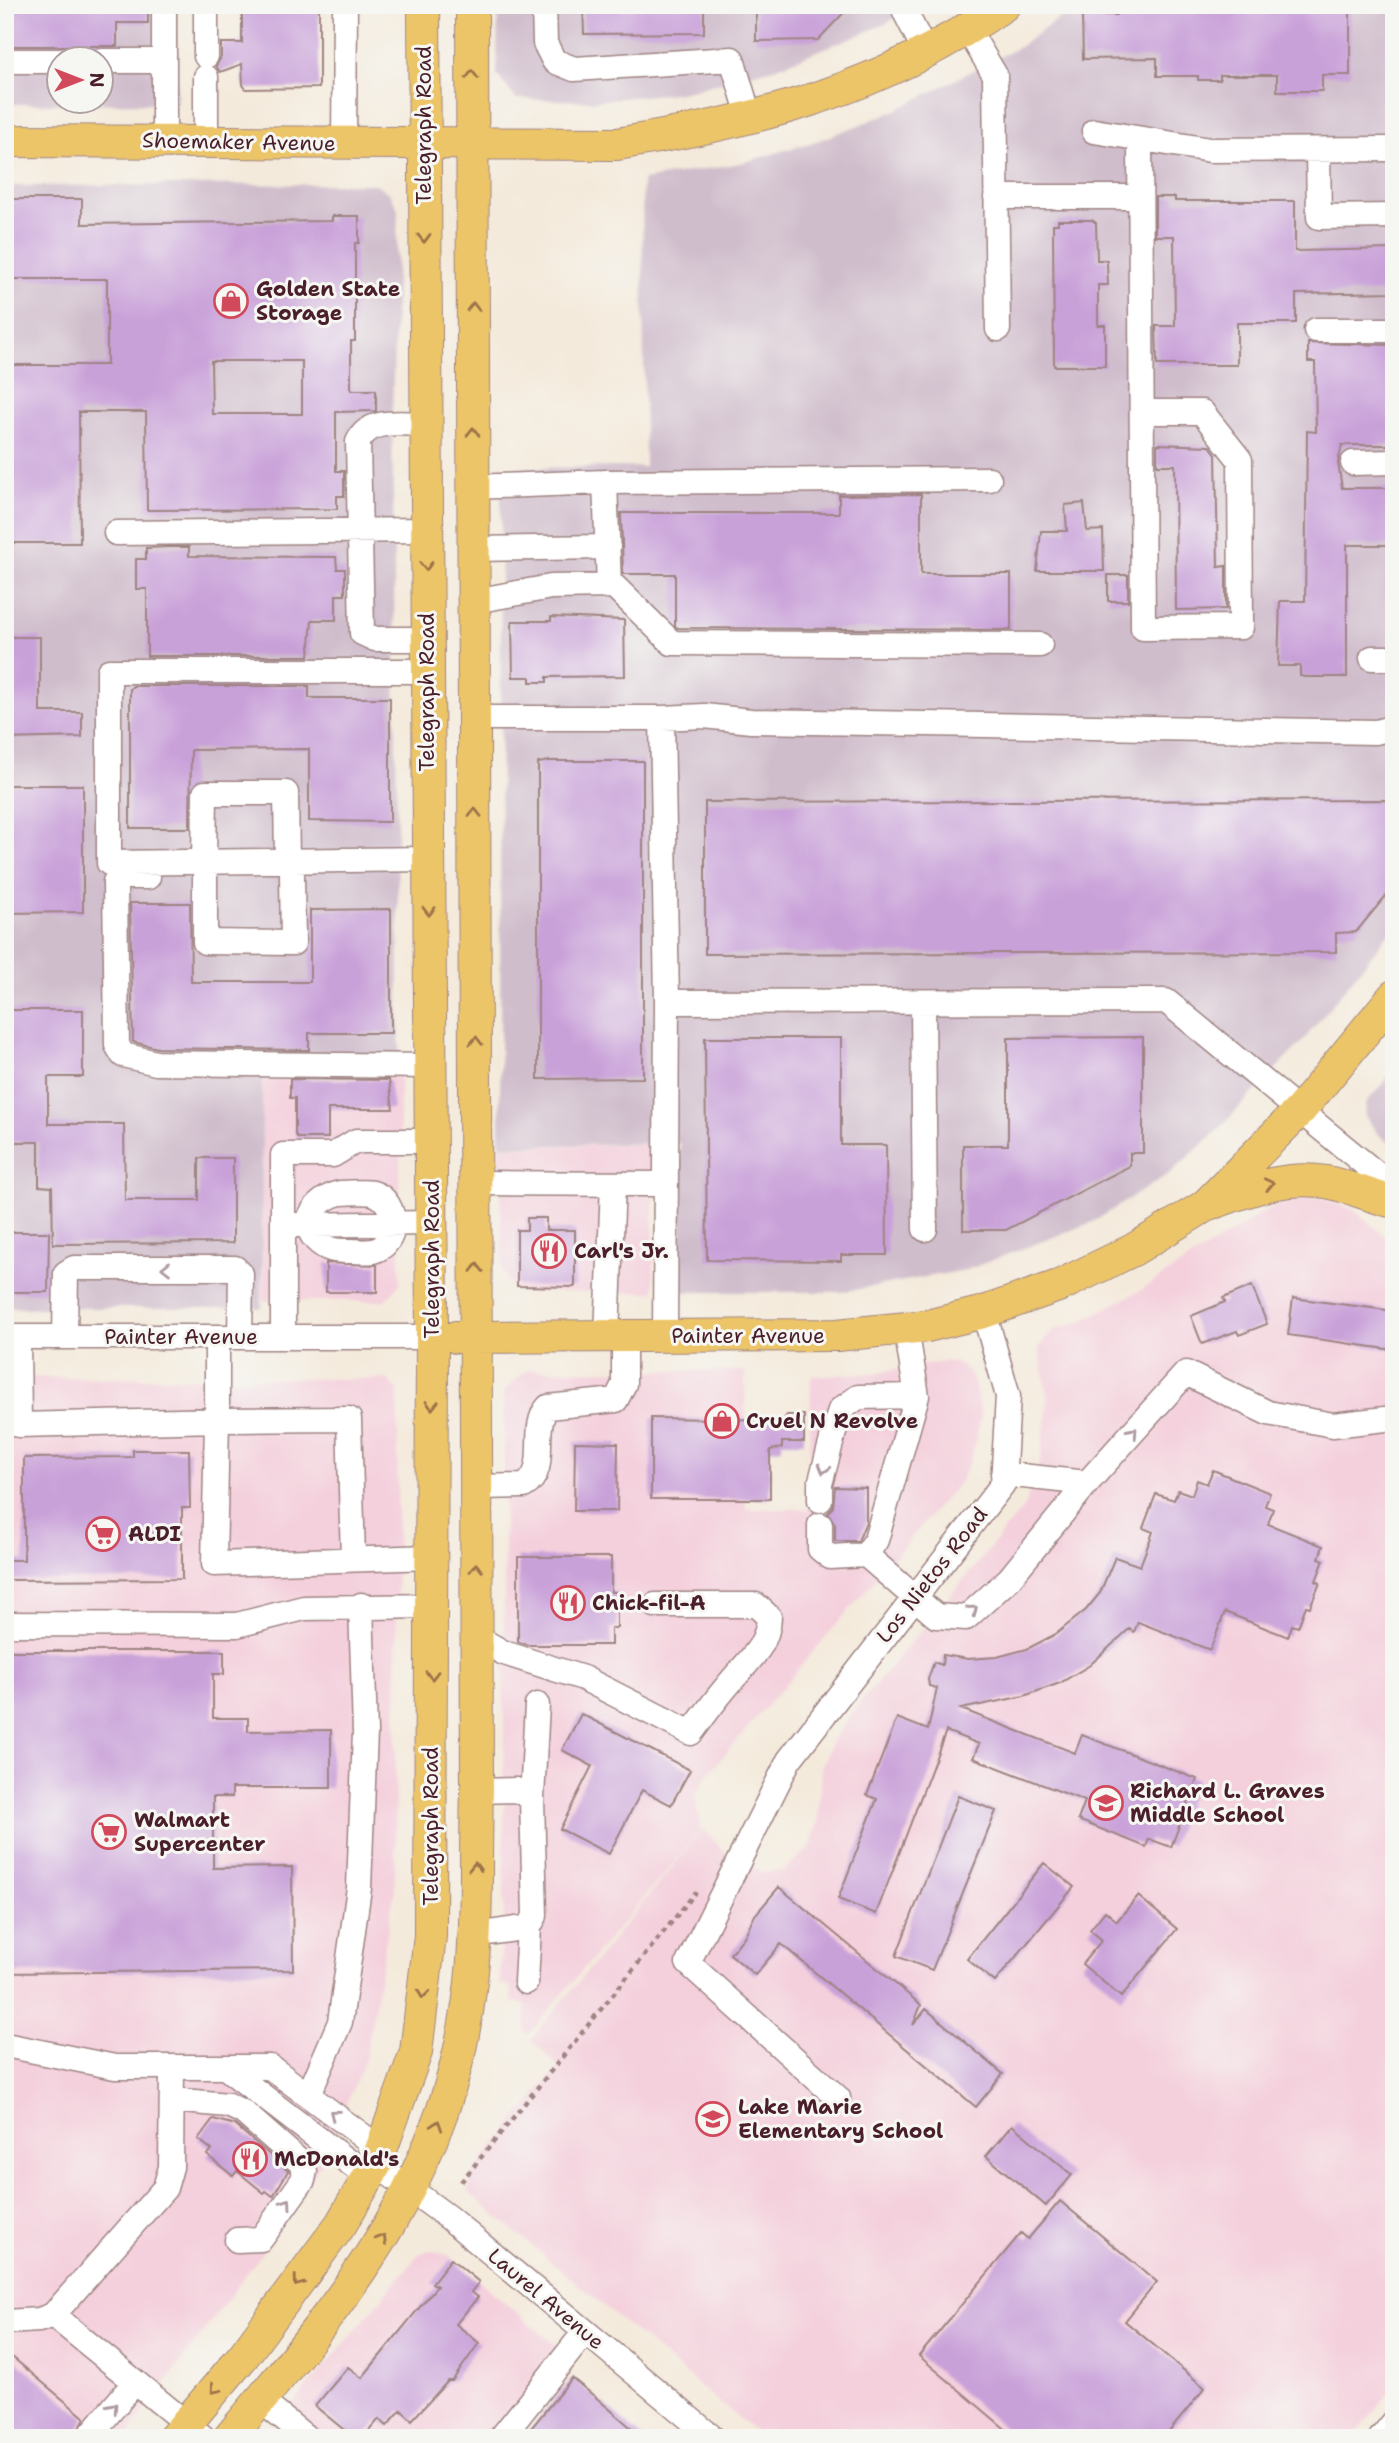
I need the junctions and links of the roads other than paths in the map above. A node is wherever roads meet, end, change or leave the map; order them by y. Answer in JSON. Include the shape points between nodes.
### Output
{"nodes":[{"id":1,"x":164,"y":5,"type":"edge"},
{"id":2,"x":206,"y":5,"type":"edge"},
{"id":3,"x":345,"y":5,"type":"edge"},
{"id":4,"x":424,"y":5,"type":"edge"},
{"id":5,"x":472,"y":5,"type":"edge"},
{"id":6,"x":544,"y":5,"type":"edge"},
{"id":7,"x":905,"y":5,"type":"edge"},
{"id":8,"x":1004,"y":5,"type":"edge"},
{"id":9,"x":968,"y":30,"type":"junction"},
{"id":10,"x":926,"y":53,"type":"junction"},
{"id":11,"x":5,"y":61,"type":"edge"},
{"id":12,"x":46,"y":61,"type":"edge"},
{"id":13,"x":116,"y":61,"type":"edge"},
{"id":14,"x":164,"y":61,"type":"junction"},
{"id":15,"x":750,"y":120,"type":"junction"},
{"id":16,"x":1094,"y":131,"type":"dead end"},
{"id":17,"x":1140,"y":139,"type":"junction"},
{"id":18,"x":5,"y":141,"type":"edge"},
{"id":19,"x":164,"y":142,"type":"junction"},
{"id":20,"x":206,"y":142,"type":"junction"},
{"id":21,"x":344,"y":144,"type":"junction"},
{"id":22,"x":472,"y":144,"type":"junction"},
{"id":23,"x":423,"y":145,"type":"junction"},
{"id":24,"x":1394,"y":149,"type":"edge"},
{"id":25,"x":1318,"y":150,"type":"junction"},
{"id":26,"x":996,"y":197,"type":"junction"},
{"id":27,"x":1140,"y":197,"type":"junction"},
{"id":28,"x":1394,"y":216,"type":"edge"},
{"id":29,"x":998,"y":329,"type":"dead end"},
{"id":30,"x":1316,"y":330,"type":"dead end"},
{"id":31,"x":1394,"y":330,"type":"edge"},
{"id":32,"x":1142,"y":412,"type":"junction"},
{"id":33,"x":426,"y":424,"type":"junction"},
{"id":34,"x":1394,"y":462,"type":"edge"},
{"id":35,"x":1353,"y":463,"type":"dead end"},
{"id":36,"x":989,"y":479,"type":"dead end"},
{"id":37,"x":605,"y":482,"type":"junction"},
{"id":38,"x":472,"y":487,"type":"junction"},
{"id":39,"x":426,"y":530,"type":"junction"},
{"id":40,"x":359,"y":531,"type":"junction"},
{"id":41,"x":116,"y":533,"type":"dead end"},
{"id":42,"x":608,"y":547,"type":"junction"},
{"id":43,"x":474,"y":549,"type":"junction"},
{"id":44,"x":609,"y":586,"type":"junction"},
{"id":45,"x":427,"y":601,"type":"junction"},
{"id":46,"x":474,"y":601,"type":"junction"},
{"id":47,"x":427,"y":639,"type":"junction"},
{"id":48,"x":1040,"y":645,"type":"dead end"},
{"id":49,"x":427,"y":671,"type":"junction"},
{"id":50,"x":474,"y":718,"type":"junction"},
{"id":51,"x":662,"y":718,"type":"junction"},
{"id":52,"x":1394,"y":727,"type":"edge"},
{"id":53,"x":429,"y":866,"type":"junction"},
{"id":54,"x":290,"y":868,"type":"junction"},
{"id":55,"x":204,"y":869,"type":"junction"},
{"id":56,"x":1394,"y":996,"type":"edge"},
{"id":57,"x":667,"y":1002,"type":"junction"},
{"id":58,"x":923,"y":1002,"type":"junction"},
{"id":59,"x":430,"y":1066,"type":"junction"},
{"id":60,"x":1301,"y":1110,"type":"junction"},
{"id":61,"x":431,"y":1141,"type":"junction"},
{"id":62,"x":476,"y":1183,"type":"junction"},
{"id":63,"x":613,"y":1184,"type":"junction"},
{"id":64,"x":666,"y":1184,"type":"junction"},
{"id":65,"x":1394,"y":1188,"type":"edge"},
{"id":66,"x":1394,"y":1202,"type":"edge"},
{"id":67,"x":1205,"y":1206,"type":"junction"},
{"id":68,"x":395,"y":1223,"type":"junction"},
{"id":69,"x":432,"y":1223,"type":"junction"},
{"id":70,"x":310,"y":1225,"type":"junction"},
{"id":71,"x":284,"y":1226,"type":"junction"},
{"id":72,"x":925,"y":1229,"type":"dead end"},
{"id":73,"x":984,"y":1312,"type":"junction"},
{"id":74,"x":905,"y":1328,"type":"junction"},
{"id":75,"x":477,"y":1336,"type":"junction"},
{"id":76,"x":616,"y":1336,"type":"junction"},
{"id":77,"x":666,"y":1336,"type":"junction"},
{"id":78,"x":12,"y":1337,"type":"edge"},
{"id":79,"x":65,"y":1337,"type":"junction"},
{"id":80,"x":229,"y":1337,"type":"junction"},
{"id":81,"x":283,"y":1337,"type":"junction"},
{"id":82,"x":432,"y":1337,"type":"junction"},
{"id":83,"x":917,"y":1396,"type":"junction"},
{"id":84,"x":1394,"y":1418,"type":"edge"},
{"id":85,"x":217,"y":1420,"type":"junction"},
{"id":86,"x":1003,"y":1474,"type":"junction"},
{"id":87,"x":1087,"y":1483,"type":"junction"},
{"id":88,"x":476,"y":1487,"type":"junction"},
{"id":89,"x":866,"y":1555,"type":"junction"},
{"id":90,"x":432,"y":1557,"type":"junction"},
{"id":91,"x":354,"y":1559,"type":"junction"},
{"id":92,"x":914,"y":1599,"type":"junction"},
{"id":93,"x":361,"y":1605,"type":"junction"},
{"id":94,"x":655,"y":1605,"type":"dead end"},
{"id":95,"x":432,"y":1606,"type":"junction"},
{"id":96,"x":5,"y":1624,"type":"edge"},
{"id":97,"x":476,"y":1637,"type":"junction"},
{"id":98,"x":537,"y":1705,"type":"dead end"},
{"id":99,"x":477,"y":1791,"type":"junction"},
{"id":100,"x":532,"y":1798,"type":"junction"},
{"id":101,"x":529,"y":1927,"type":"junction"},
{"id":102,"x":475,"y":1935,"type":"junction"},
{"id":103,"x":430,"y":1936,"type":"junction"},
{"id":104,"x":526,"y":1982,"type":"dead end"},
{"id":105,"x":5,"y":2045,"type":"edge"},
{"id":106,"x":225,"y":2067,"type":"junction"},
{"id":107,"x":172,"y":2068,"type":"junction"},
{"id":108,"x":309,"y":2094,"type":"junction"},
{"id":109,"x":838,"y":2098,"type":"dead end"},
{"id":110,"x":172,"y":2100,"type":"junction"},
{"id":111,"x":376,"y":2164,"type":"junction"},
{"id":112,"x":412,"y":2188,"type":"junction"},
{"id":113,"x":237,"y":2240,"type":"dead end"},
{"id":114,"x":53,"y":2315,"type":"junction"},
{"id":115,"x":5,"y":2322,"type":"edge"},
{"id":116,"x":585,"y":2332,"type":"junction"},
{"id":117,"x":135,"y":2382,"type":"junction"},
{"id":118,"x":260,"y":2400,"type":"junction"},
{"id":119,"x":1394,"y":2422,"type":"edge"},
{"id":120,"x":92,"y":2433,"type":"dead end"},
{"id":121,"x":188,"y":2433,"type":"edge"},
{"id":122,"x":229,"y":2438,"type":"edge"},
{"id":123,"x":307,"y":2438,"type":"edge"},
{"id":124,"x":501,"y":2438,"type":"edge"},
{"id":125,"x":713,"y":2438,"type":"edge"},
{"id":126,"x":1381,"y":2438,"type":"edge"}],
"edges":[{"from":1,"to":14,"type":"street"},
{"from":2,"to":20,"type":"street"},
{"from":3,"to":21,"type":"street"},
{"from":4,"to":23,"type":"main road","name":"Telegraph Road"},
{"from":22,"to":5,"type":"main road","name":"Telegraph Road","one_way":true},
{"from":6,"to":15,"type":"street","via":[[545,43],[554,61],[573,69],[732,59]]},
{"from":7,"to":10,"type":"street"},
{"from":8,"to":9,"type":"main road","name":"Shoemaker Avenue"},
{"from":9,"to":10,"type":"main road","name":"Shoemaker Avenue"},
{"from":9,"to":26,"type":"street","via":[[995,75]]},
{"from":10,"to":15,"type":"main road","name":"Shoemaker Avenue","via":[[859,84]]},
{"from":11,"to":12,"type":"street"},
{"from":13,"to":14,"type":"street"},
{"from":14,"to":19,"type":"street"},
{"from":15,"to":22,"type":"main road","name":"Shoemaker Avenue","via":[[617,144]]},
{"from":16,"to":17,"type":"street"},
{"from":17,"to":25,"type":"street","via":[[1210,150]]},
{"from":17,"to":27,"type":"street"},
{"from":18,"to":19,"type":"main road","name":"Shoemaker Avenue"},
{"from":19,"to":20,"type":"main road","name":"Shoemaker Avenue"},
{"from":20,"to":21,"type":"main road","name":"Shoemaker Avenue"},
{"from":21,"to":23,"type":"main road","name":"Shoemaker Avenue"},
{"from":22,"to":23,"type":"main road","name":"Shoemaker Avenue"},
{"from":38,"to":22,"type":"main road","name":"Telegraph Road","one_way":true},
{"from":23,"to":33,"type":"main road","name":"Telegraph Road","one_way":true},
{"from":24,"to":25,"type":"street"},
{"from":25,"to":28,"type":"street","via":[[1319,217]]},
{"from":26,"to":27,"type":"street"},
{"from":26,"to":29,"type":"street"},
{"from":27,"to":32,"type":"street"},
{"from":30,"to":31,"type":"street"},
{"from":32,"to":32,"type":"street","via":[[1143,628],[1241,627],[1240,460],[1202,412]]},
{"from":33,"to":39,"type":"main road","name":"Telegraph Road"},
{"from":33,"to":40,"type":"street","via":[[373,425],[362,433],[358,442]]},
{"from":34,"to":35,"type":"street"},
{"from":36,"to":37,"type":"street"},
{"from":37,"to":38,"type":"street"},
{"from":37,"to":42,"type":"street"},
{"from":38,"to":43,"type":"main road","name":"Telegraph Road"},
{"from":39,"to":40,"type":"street"},
{"from":39,"to":45,"type":"main road","name":"Telegraph Road","one_way":true},
{"from":40,"to":41,"type":"street"},
{"from":40,"to":47,"type":"street","via":[[362,633],[375,639]]},
{"from":42,"to":43,"type":"street"},
{"from":42,"to":44,"type":"street"},
{"from":43,"to":46,"type":"main road","name":"Telegraph Road"},
{"from":44,"to":46,"type":"street","via":[[551,587]]},
{"from":44,"to":48,"type":"street","via":[[672,643]]},
{"from":45,"to":46,"type":"main road"},
{"from":45,"to":47,"type":"main road","name":"Telegraph Road"},
{"from":46,"to":50,"type":"main road","name":"Telegraph Road"},
{"from":47,"to":49,"type":"main road","name":"Telegraph Road"},
{"from":49,"to":53,"type":"main road","name":"Telegraph Road"},
{"from":49,"to":55,"type":"street","via":[[109,671],[108,863]]},
{"from":50,"to":51,"type":"street"},
{"from":62,"to":50,"type":"main road","name":"Telegraph Road","one_way":true},
{"from":51,"to":52,"type":"street","via":[[1376,732]]},
{"from":51,"to":57,"type":"street"},
{"from":53,"to":54,"type":"street"},
{"from":53,"to":59,"type":"main road","name":"Telegraph Road","one_way":true},
{"from":54,"to":55,"type":"street"},
{"from":54,"to":55,"type":"street","via":[[286,793],[205,793]]},
{"from":54,"to":55,"type":"street","via":[[293,943],[205,942]]},
{"from":55,"to":59,"type":"street","via":[[120,877],[115,882],[117,1045],[123,1055],[156,1063]]},
{"from":56,"to":60,"type":"main road"},
{"from":57,"to":58,"type":"street"},
{"from":57,"to":64,"type":"street"},
{"from":58,"to":60,"type":"street","via":[[1166,1001]]},
{"from":58,"to":72,"type":"street"},
{"from":59,"to":61,"type":"main road","name":"Telegraph Road"},
{"from":60,"to":65,"type":"street"},
{"from":60,"to":67,"type":"main road","name":"Painter Avenue"},
{"from":61,"to":69,"type":"main road","name":"Telegraph Road"},
{"from":61,"to":71,"type":"street","via":[[356,1141],[334,1156],[283,1156]]},
{"from":62,"to":63,"type":"street"},
{"from":75,"to":62,"type":"main road","name":"Telegraph Road","one_way":true},
{"from":63,"to":64,"type":"street"},
{"from":63,"to":76,"type":"street"},
{"from":64,"to":77,"type":"street"},
{"from":67,"to":66,"type":"main road","one_way":true,"via":[[1293,1179],[1328,1182]]},
{"from":67,"to":73,"type":"main road","name":"Painter Avenue","via":[[1133,1250],[1061,1285]]},
{"from":68,"to":69,"type":"street"},
{"from":68,"to":70,"type":"street","via":[[387,1242],[373,1251],[333,1251],[314,1238]]},
{"from":68,"to":70,"type":"street","via":[[383,1198],[340,1192],[315,1205]]},
{"from":69,"to":82,"type":"main road","name":"Telegraph Road"},
{"from":70,"to":71,"type":"street"},
{"from":71,"to":81,"type":"street"},
{"from":73,"to":74,"type":"main road","name":"Painter Avenue"},
{"from":73,"to":86,"type":"street","name":"Los Nietos Road","via":[[1008,1396]]},
{"from":74,"to":77,"type":"main road","name":"Painter Avenue","via":[[837,1335]]},
{"from":74,"to":83,"type":"street"},
{"from":75,"to":76,"type":"main road","name":"Painter Avenue"},
{"from":75,"to":82,"type":"main road","name":"Painter Avenue"},
{"from":75,"to":88,"type":"main road","name":"Telegraph Road"},
{"from":76,"to":77,"type":"main road","name":"Painter Avenue"},
{"from":76,"to":88,"type":"street","via":[[624,1384],[616,1400],[548,1406],[539,1419],[537,1468],[530,1482]]},
{"from":78,"to":79,"type":"street","name":"Painter Avenue"},
{"from":78,"to":85,"type":"street","via":[[19,1425]]},
{"from":79,"to":80,"type":"street","name":"Painter Avenue"},
{"from":80,"to":79,"type":"street","one_way":true,"via":[[241,1274],[234,1268],[75,1268],[66,1273]]},
{"from":80,"to":81,"type":"street","name":"Painter Avenue"},
{"from":80,"to":85,"type":"street"},
{"from":81,"to":82,"type":"street","name":"Painter Avenue"},
{"from":82,"to":90,"type":"main road","name":"Telegraph Road","one_way":true},
{"from":83,"to":89,"type":"street","via":[[876,1540]]},
{"from":83,"to":89,"type":"street","one_way":true,"via":[[858,1397],[840,1410],[820,1484],[820,1549],[830,1557]]},
{"from":87,"to":84,"type":"street","one_way":true,"via":[[1186,1373],[1268,1413],[1333,1425]]},
{"from":85,"to":91,"type":"street","via":[[349,1419]]},
{"from":85,"to":91,"type":"street","via":[[214,1564]]},
{"from":86,"to":87,"type":"street"},
{"from":86,"to":92,"type":"street","name":"Los Nietos Road","via":[[1003,1484]]},
{"from":92,"to":87,"type":"street","one_way":true,"via":[[936,1616],[966,1618],[1009,1578]]},
{"from":97,"to":88,"type":"main road","name":"Telegraph Road","one_way":true},
{"from":89,"to":92,"type":"street"},
{"from":90,"to":91,"type":"street"},
{"from":90,"to":95,"type":"main road","name":"Telegraph Road"},
{"from":92,"to":109,"type":"street","name":"Los Nietos Road","via":[[789,1760],[688,1963]]},
{"from":93,"to":95,"type":"street"},
{"from":93,"to":96,"type":"street","via":[[304,1608],[237,1625]]},
{"from":93,"to":108,"type":"street","via":[[365,1732],[359,1888],[340,2022]]},
{"from":94,"to":97,"type":"street","via":[[756,1605],[769,1617],[769,1629],[758,1653],[691,1733],[583,1678],[503,1653]]},
{"from":95,"to":97,"type":"main road"},
{"from":95,"to":103,"type":"main road","name":"Telegraph Road","one_way":true},
{"from":97,"to":99,"type":"main road","name":"Telegraph Road"},
{"from":98,"to":100,"type":"street"},
{"from":99,"to":100,"type":"street","via":[[516,1790]]},
{"from":102,"to":99,"type":"main road","name":"Telegraph Road","one_way":true},
{"from":100,"to":101,"type":"street","via":[[535,1916]]},
{"from":101,"to":102,"type":"street"},
{"from":101,"to":104,"type":"street"},
{"from":102,"to":103,"type":"main road"},
{"from":112,"to":102,"type":"main road","name":"Telegraph Road","one_way":true,"via":[[448,2091],[463,2034]]},
{"from":103,"to":111,"type":"main road","name":"Telegraph Road","one_way":true,"via":[[416,2052]]},
{"from":105,"to":107,"type":"street","via":[[115,2067]]},
{"from":106,"to":107,"type":"street"},
{"from":106,"to":108,"type":"street","via":[[271,2067]]},
{"from":106,"to":111,"type":"street","via":[[355,2167]]},
{"from":107,"to":110,"type":"street"},
{"from":111,"to":108,"type":"street","one_way":true,"via":[[367,2139]]},
{"from":113,"to":110,"type":"street","one_way":true,"via":[[261,2239],[305,2171],[243,2112],[228,2105]]},
{"from":110,"to":114,"type":"street","via":[[171,2167],[164,2188]]},
{"from":111,"to":112,"type":"street","name":"Laurel Avenue"},
{"from":111,"to":121,"type":"main road","name":"Telegraph Road","one_way":true,"via":[[333,2235]]},
{"from":112,"to":116,"type":"street","name":"Laurel Avenue"},
{"from":118,"to":112,"type":"main road","name":"Telegraph Road","one_way":true,"via":[[341,2302]]},
{"from":114,"to":115,"type":"street"},
{"from":114,"to":117,"type":"street"},
{"from":116,"to":124,"type":"street"},
{"from":116,"to":125,"type":"street","name":"Laurel Avenue"},
{"from":120,"to":117,"type":"street","one_way":true},
{"from":117,"to":121,"type":"street"},
{"from":118,"to":122,"type":"main road","name":"Telegraph Road"},
{"from":118,"to":123,"type":"street"},
{"from":119,"to":126,"type":"street"}]}
